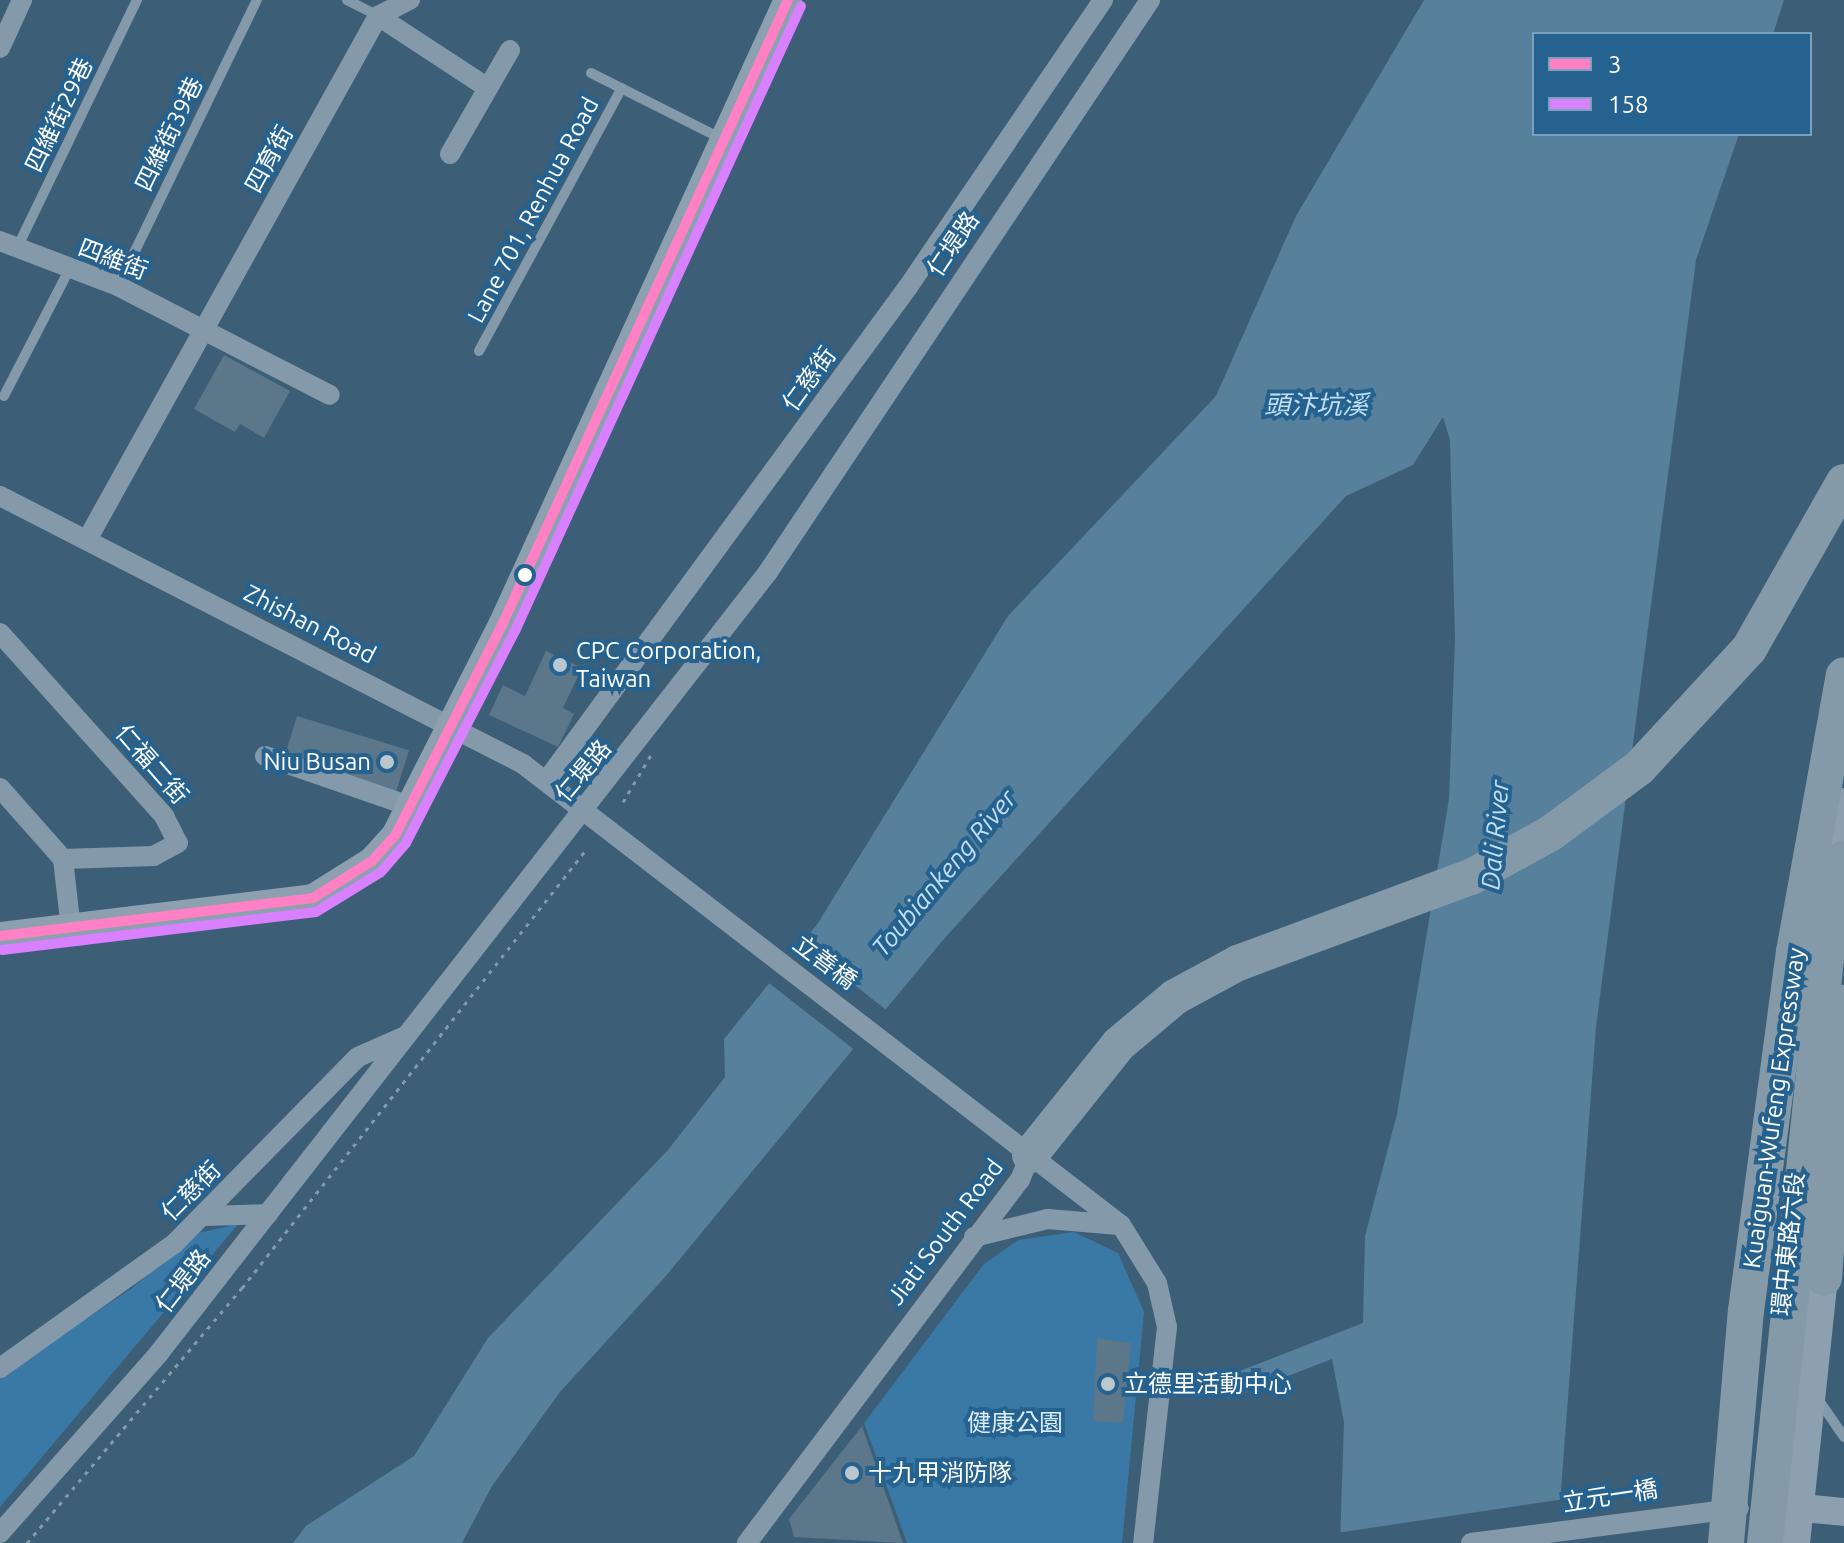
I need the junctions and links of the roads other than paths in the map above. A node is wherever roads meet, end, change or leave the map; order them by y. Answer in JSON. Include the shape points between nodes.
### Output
{"nodes":[{"id":1,"x":22,"y":0,"type":"edge"},
{"id":2,"x":137,"y":0,"type":"edge"},
{"id":3,"x":257,"y":0,"type":"edge"},
{"id":4,"x":347,"y":0,"type":"edge"},
{"id":5,"x":410,"y":0,"type":"edge"},
{"id":6,"x":788,"y":0,"type":"edge"},
{"id":7,"x":1103,"y":0,"type":"edge"},
{"id":8,"x":1150,"y":0,"type":"edge"},
{"id":9,"x":378,"y":16,"type":"junction"},
{"id":10,"x":0,"y":48,"type":"edge"},
{"id":11,"x":510,"y":50,"type":"dead end"},
{"id":12,"x":591,"y":73,"type":"dead end"},
{"id":13,"x":485,"y":86,"type":"junction"},
{"id":14,"x":622,"y":88,"type":"junction"},
{"id":15,"x":724,"y":140,"type":"junction"},
{"id":16,"x":450,"y":154,"type":"dead end"},
{"id":17,"x":9,"y":244,"type":"edge"},
{"id":18,"x":69,"y":270,"type":"junction"},
{"id":19,"x":118,"y":286,"type":"junction"},
{"id":20,"x":206,"y":328,"type":"junction"},
{"id":21,"x":479,"y":351,"type":"dead end"},
{"id":22,"x":330,"y":395,"type":"dead end"},
{"id":23,"x":4,"y":396,"type":"dead end"},
{"id":24,"x":1844,"y":482,"type":"edge"},
{"id":25,"x":0,"y":496,"type":"edge"},
{"id":26,"x":87,"y":540,"type":"junction"},
{"id":27,"x":0,"y":633,"type":"edge"},
{"id":28,"x":1844,"y":675,"type":"edge"},
{"id":29,"x":453,"y":727,"type":"junction"},
{"id":30,"x":265,"y":756,"type":"dead end"},
{"id":31,"x":547,"y":780,"type":"junction"},
{"id":32,"x":0,"y":788,"type":"edge"},
{"id":33,"x":1844,"y":802,"type":"edge"},
{"id":34,"x":412,"y":807,"type":"junction"},
{"id":35,"x":586,"y":815,"type":"junction"},
{"id":36,"x":63,"y":859,"type":"junction"},
{"id":37,"x":1844,"y":859,"type":"edge"},
{"id":38,"x":71,"y":929,"type":"junction"},
{"id":39,"x":0,"y":936,"type":"edge"},
{"id":40,"x":1844,"y":1003,"type":"edge"},
{"id":41,"x":403,"y":1037,"type":"junction"},
{"id":42,"x":1844,"y":1105,"type":"edge"},
{"id":43,"x":1030,"y":1155,"type":"junction"},
{"id":44,"x":268,"y":1214,"type":"junction"},
{"id":45,"x":205,"y":1216,"type":"junction"},
{"id":46,"x":1121,"y":1225,"type":"junction"},
{"id":47,"x":974,"y":1237,"type":"junction"},
{"id":48,"x":1824,"y":1278,"type":"junction"},
{"id":49,"x":0,"y":1368,"type":"edge"},
{"id":50,"x":1811,"y":1387,"type":"junction"},
{"id":51,"x":1844,"y":1437,"type":"edge"},
{"id":52,"x":1800,"y":1505,"type":"junction"},
{"id":53,"x":1759,"y":1508,"type":"junction"},
{"id":54,"x":1844,"y":1512,"type":"edge"},
{"id":55,"x":0,"y":1533,"type":"edge"},
{"id":56,"x":752,"y":1543,"type":"edge"},
{"id":57,"x":1143,"y":1543,"type":"edge"},
{"id":58,"x":1471,"y":1543,"type":"edge"},
{"id":59,"x":1726,"y":1543,"type":"edge"},
{"id":60,"x":1756,"y":1543,"type":"edge"},
{"id":61,"x":1765,"y":1543,"type":"edge"},
{"id":62,"x":1796,"y":1543,"type":"edge"}],
"edges":[{"from":1,"to":10,"type":"street"},
{"from":2,"to":17,"type":"lane","name":"四維街29巷"},
{"from":3,"to":19,"type":"lane","name":"四維街39巷"},
{"from":4,"to":9,"type":"lane"},
{"from":5,"to":9,"type":"street"},
{"from":6,"to":15,"type":"main road"},
{"from":7,"to":31,"type":"street","name":"仁慈街","via":[[908,287]]},
{"from":8,"to":35,"type":"street","name":"仁堤路","via":[[768,572]]},
{"from":9,"to":13,"type":"street"},
{"from":9,"to":20,"type":"street","name":"四育街"},
{"from":11,"to":13,"type":"street"},
{"from":12,"to":14,"type":"lane","name":"Lane 701, Renhua Road"},
{"from":13,"to":16,"type":"street"},
{"from":14,"to":15,"type":"lane","name":"Lane 701, Renhua Road"},
{"from":14,"to":21,"type":"lane","name":"Lane 701, Renhua Road"},
{"from":15,"to":29,"type":"main road"},
{"from":17,"to":18,"type":"street","name":"四維街"},
{"from":18,"to":19,"type":"street","name":"四維街"},
{"from":18,"to":23,"type":"lane"},
{"from":19,"to":20,"type":"street","name":"四維街"},
{"from":20,"to":22,"type":"street"},
{"from":20,"to":26,"type":"street","name":"四育街"},
{"from":24,"to":43,"type":"highway","via":[[1749,649],[1633,772],[1551,833],[1471,877],[1238,963],[1175,997],[1119,1044]]},
{"from":25,"to":26,"type":"street","name":"Zhishan Road"},
{"from":26,"to":29,"type":"street","name":"Zhishan Road"},
{"from":27,"to":36,"type":"street","name":"仁福二街","via":[[164,816],[178,843],[154,856]]},
{"from":28,"to":59,"type":"highway","name":"Kuaiguan-Wufeng Expressway","bridge":true,"via":[[1794,952],[1746,1311]]},
{"from":29,"to":31,"type":"street","name":"Zhishan Road"},
{"from":29,"to":34,"type":"main road"},
{"from":30,"to":34,"type":"street"},
{"from":31,"to":35,"type":"street","name":"Zhishan Road"},
{"from":32,"to":36,"type":"street"},
{"from":33,"to":53,"type":"main road","name":"環中東路六段","via":[[1818,959]]},
{"from":34,"to":38,"type":"main road","via":[[372,861],[313,898]]},
{"from":35,"to":41,"type":"street","name":"仁堤路","via":[[566,828]]},
{"from":35,"to":43,"type":"street","name":"立善橋"},
{"from":36,"to":38,"type":"street"},
{"from":37,"to":61,"type":"highway","name":"Kuaiguan-Wufeng Expressway","bridge":true,"via":[[1787,1300]]},
{"from":38,"to":39,"type":"main road"},
{"from":40,"to":48,"type":"highway"},
{"from":41,"to":44,"type":"street","name":"仁堤路"},
{"from":41,"to":45,"type":"street","name":"仁慈街","via":[[358,1057]]},
{"from":42,"to":48,"type":"main road"},
{"from":43,"to":46,"type":"street","name":"Jiati South Road"},
{"from":43,"to":47,"type":"street","name":"Jiati South Road","via":[[1020,1180]]},
{"from":44,"to":45,"type":"street"},
{"from":44,"to":55,"type":"street","name":"仁堤路","via":[[159,1353]]},
{"from":45,"to":49,"type":"street","name":"仁慈街"},
{"from":46,"to":47,"type":"street","via":[[1048,1219]]},
{"from":46,"to":57,"type":"street","name":"Jiati South Road","via":[[1148,1262],[1166,1320]]},
{"from":47,"to":56,"type":"street","name":"Jiati South Road"},
{"from":48,"to":50,"type":"main road"},
{"from":50,"to":51,"type":"lane"},
{"from":50,"to":52,"type":"main road"},
{"from":52,"to":53,"type":"main road"},
{"from":52,"to":54,"type":"main road"},
{"from":52,"to":62,"type":"main road"},
{"from":53,"to":58,"type":"street","name":"立元一橋","via":[[1696,1508]]},
{"from":53,"to":60,"type":"main road","name":"環中東路六段"}]}
